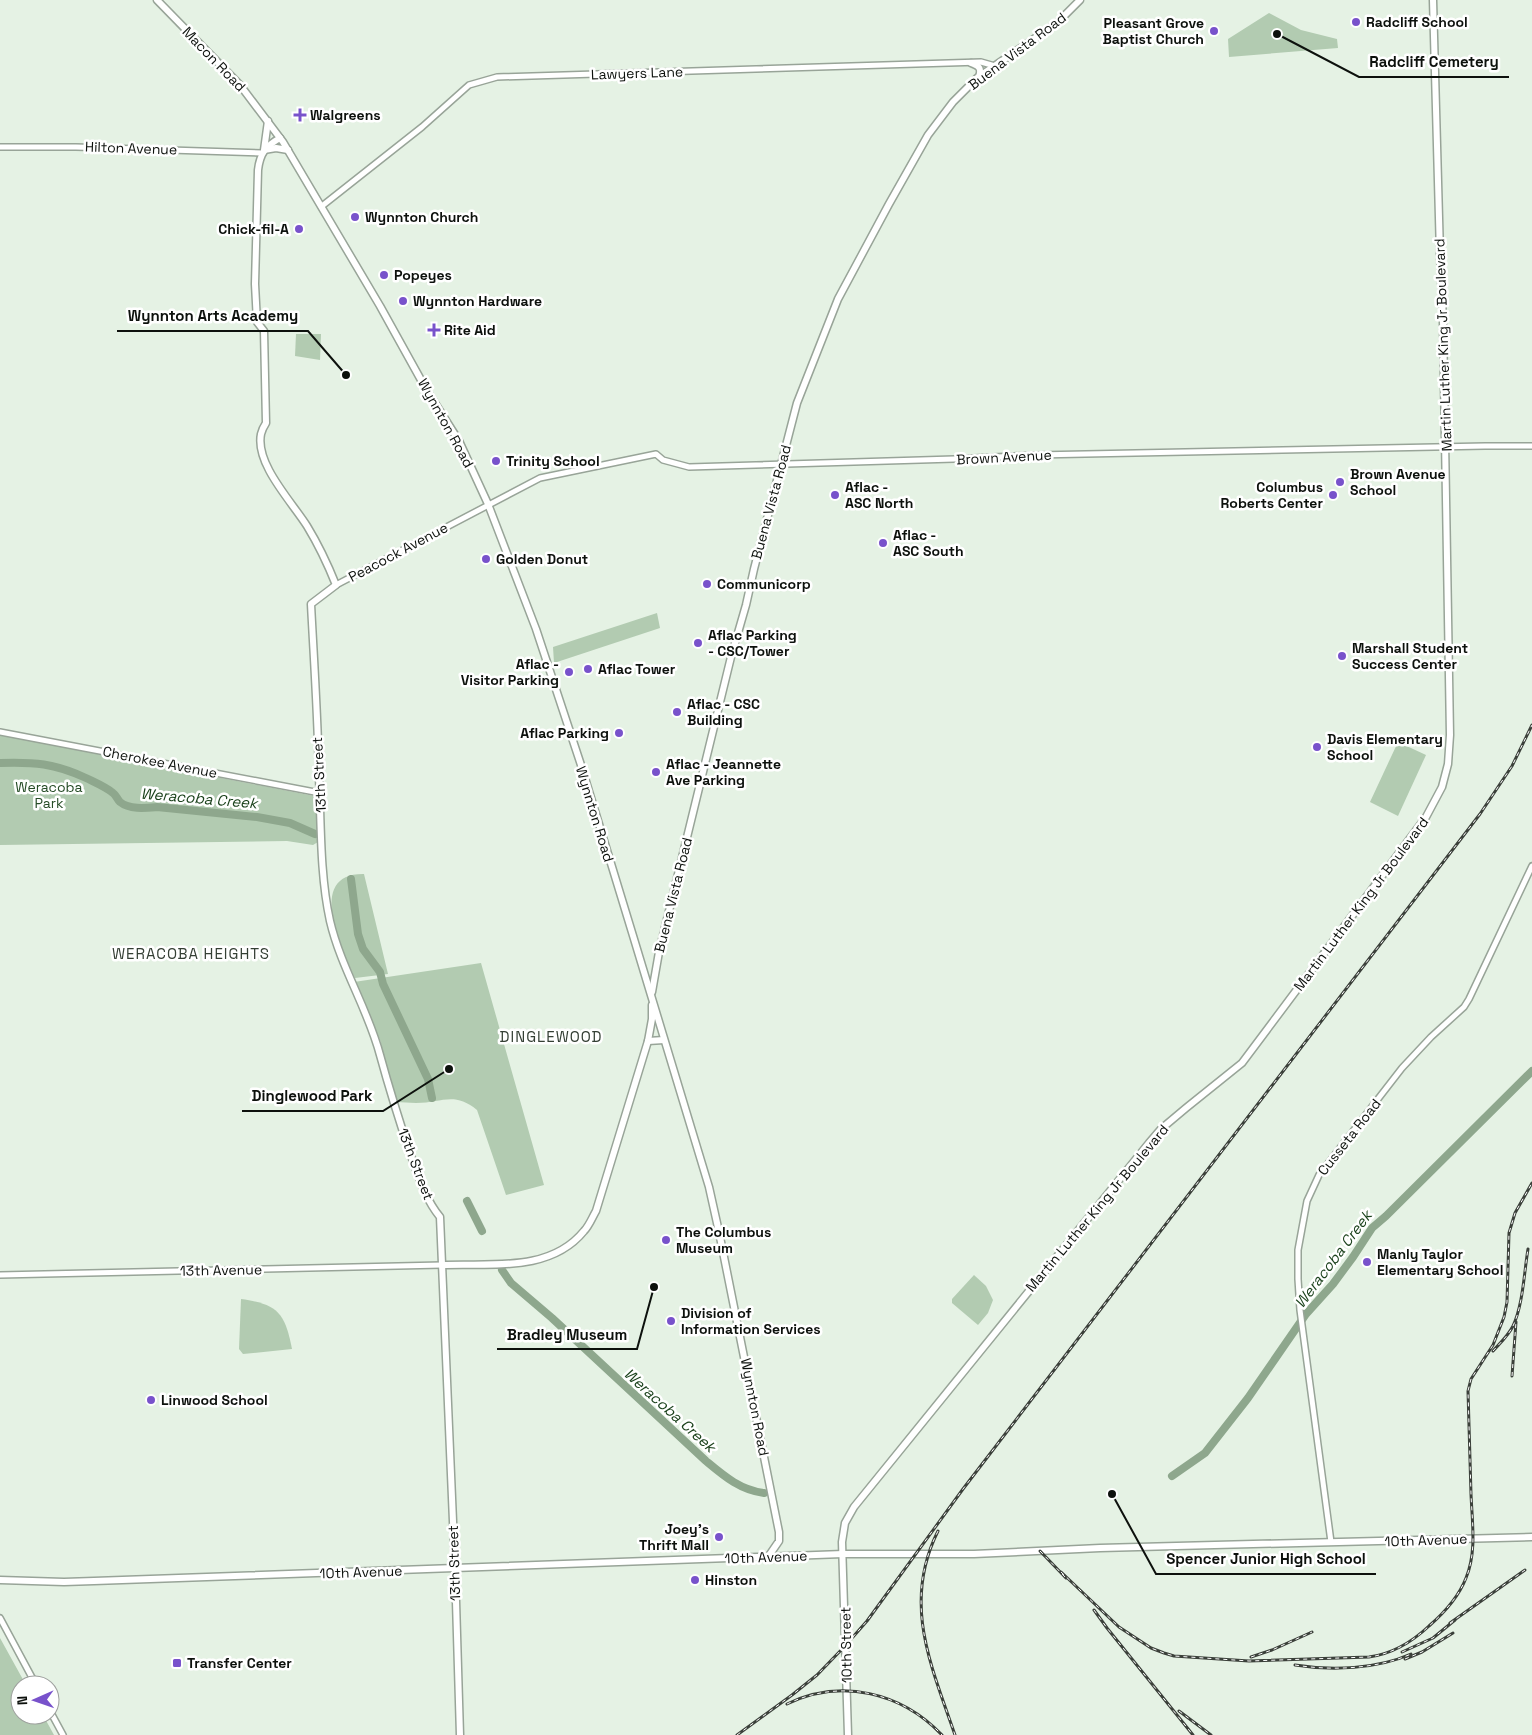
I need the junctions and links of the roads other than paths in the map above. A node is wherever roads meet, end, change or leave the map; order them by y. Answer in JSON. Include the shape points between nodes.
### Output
{"nodes":[{"id":1,"x":157,"y":0,"type":"edge"},
{"id":2,"x":1080,"y":0,"type":"edge"},
{"id":3,"x":1433,"y":0,"type":"edge"},
{"id":4,"x":971,"y":63,"type":"junction"},
{"id":5,"x":996,"y":66,"type":"junction"},
{"id":6,"x":980,"y":77,"type":"junction"},
{"id":7,"x":268,"y":121,"type":"junction"},
{"id":8,"x":280,"y":138,"type":"junction"},
{"id":9,"x":0,"y":147,"type":"edge"},
{"id":10,"x":288,"y":150,"type":"junction"},
{"id":11,"x":263,"y":151,"type":"junction"},
{"id":12,"x":322,"y":206,"type":"junction"},
{"id":13,"x":1446,"y":446,"type":"junction"},
{"id":14,"x":1532,"y":446,"type":"edge"},
{"id":15,"x":782,"y":464,"type":"junction"},
{"id":16,"x":488,"y":504,"type":"junction"},
{"id":17,"x":336,"y":584,"type":"junction"},
{"id":18,"x":311,"y":604,"type":"joint"},
{"id":19,"x":0,"y":732,"type":"edge"},
{"id":20,"x":320,"y":793,"type":"junction"},
{"id":21,"x":1532,"y":866,"type":"edge"},
{"id":22,"x":652,"y":995,"type":"junction"},
{"id":23,"x":664,"y":1040,"type":"junction"},
{"id":24,"x":648,"y":1041,"type":"junction"},
{"id":25,"x":442,"y":1265,"type":"junction"},
{"id":26,"x":0,"y":1275,"type":"edge"},
{"id":27,"x":1532,"y":1537,"type":"edge"},
{"id":28,"x":1331,"y":1542,"type":"junction"},
{"id":29,"x":843,"y":1554,"type":"junction"},
{"id":30,"x":768,"y":1557,"type":"junction"},
{"id":31,"x":455,"y":1568,"type":"junction"},
{"id":32,"x":0,"y":1580,"type":"edge"},
{"id":33,"x":0,"y":1618,"type":"edge"},
{"id":34,"x":31,"y":1675,"type":"edge"},
{"id":35,"x":460,"y":1735,"type":"edge"},
{"id":36,"x":848,"y":1735,"type":"edge"}],
"edges":[{"from":1,"to":7,"type":"main road","name":"Macon Road","via":[[240,85]]},
{"from":2,"to":5,"type":"main road","name":"Buena Vista Road","via":[[1057,23]]},
{"from":3,"to":13,"type":"main road","name":"Martin Luther King Jr Boulevard"},
{"from":4,"to":5,"type":"street","name":"Lawyers Lane"},
{"from":4,"to":6,"type":"main road","via":[[981,69]]},
{"from":4,"to":12,"type":"street","name":"Lawyers Lane","via":[[497,77],[469,85],[422,127]]},
{"from":5,"to":6,"type":"main road","name":"Buena Vista Road"},
{"from":6,"to":15,"type":"main road","name":"Buena Vista Road","via":[[953,102],[928,135],[838,299],[797,403]]},
{"from":7,"to":8,"type":"main road","name":"Wynnton Road"},
{"from":7,"to":11,"type":"main road"},
{"from":8,"to":10,"type":"main road","name":"Wynnton Road"},
{"from":8,"to":11,"type":"main road"},
{"from":9,"to":11,"type":"street","name":"Hilton Avenue"},
{"from":10,"to":11,"type":"main road"},
{"from":10,"to":12,"type":"main road","name":"Wynnton Road"},
{"from":11,"to":17,"type":"main road","via":[[258,170],[255,276],[257,322],[264,331],[266,423],[261,433],[261,446],[275,480],[306,525]]},
{"from":12,"to":16,"type":"main road","name":"Wynnton Road","via":[[459,441]]},
{"from":13,"to":14,"type":"street","name":"Brown Avenue"},
{"from":13,"to":15,"type":"street","name":"Brown Avenue"},
{"from":13,"to":29,"type":"main road","name":"Martin Luther King Jr Boulevard","via":[[1450,735],[1442,787],[1426,817],[1242,1063],[1161,1129],[854,1507],[845,1523]]},
{"from":15,"to":16,"type":"street","name":"Brown Avenue","via":[[689,467],[663,460],[656,454],[550,474]]},
{"from":15,"to":22,"type":"main road","name":"Buena Vista Road","via":[[658,952]]},
{"from":16,"to":17,"type":"street","name":"Peacock Avenue"},
{"from":16,"to":22,"type":"main road","name":"Wynnton Road","via":[[536,629]]},
{"from":17,"to":18,"type":"main road","name":"Peacock Avenue"},
{"from":18,"to":20,"type":"main road","name":"13th Street"},
{"from":19,"to":20,"type":"street","name":"Cherokee Avenue"},
{"from":20,"to":25,"type":"main road","name":"13th Street","via":[[330,923],[346,972],[371,1023],[420,1180],[440,1217]]},
{"from":21,"to":28,"type":"street","name":"Cusseta Road","via":[[1464,1007],[1402,1068],[1319,1175],[1307,1201],[1298,1250],[1300,1310]]},
{"from":22,"to":23,"type":"main road","name":"Wynnton Road"},
{"from":22,"to":24,"type":"main road","name":"Buena Vista Road"},
{"from":23,"to":24,"type":"main road"},
{"from":23,"to":30,"type":"main road","name":"Wynnton Road","via":[[709,1187],[763,1447],[779,1532],[779,1541]]},
{"from":24,"to":25,"type":"main road","name":"Buena Vista Road","via":[[596,1211],[584,1231],[562,1249],[536,1261]]},
{"from":25,"to":26,"type":"street","name":"13th Avenue"},
{"from":25,"to":31,"type":"main road","name":"13th Street"},
{"from":27,"to":28,"type":"main road","name":"10th Avenue"},
{"from":28,"to":29,"type":"main road","name":"10th Avenue","via":[[974,1554]]},
{"from":29,"to":30,"type":"main road","name":"10th Avenue"},
{"from":29,"to":36,"type":"main road","name":"10th Street"},
{"from":30,"to":31,"type":"main road","name":"10th Avenue"},
{"from":31,"to":32,"type":"main road","name":"10th Avenue","via":[[64,1582]]},
{"from":31,"to":35,"type":"main road","name":"13th Street"},
{"from":33,"to":34,"type":"street"}]}
